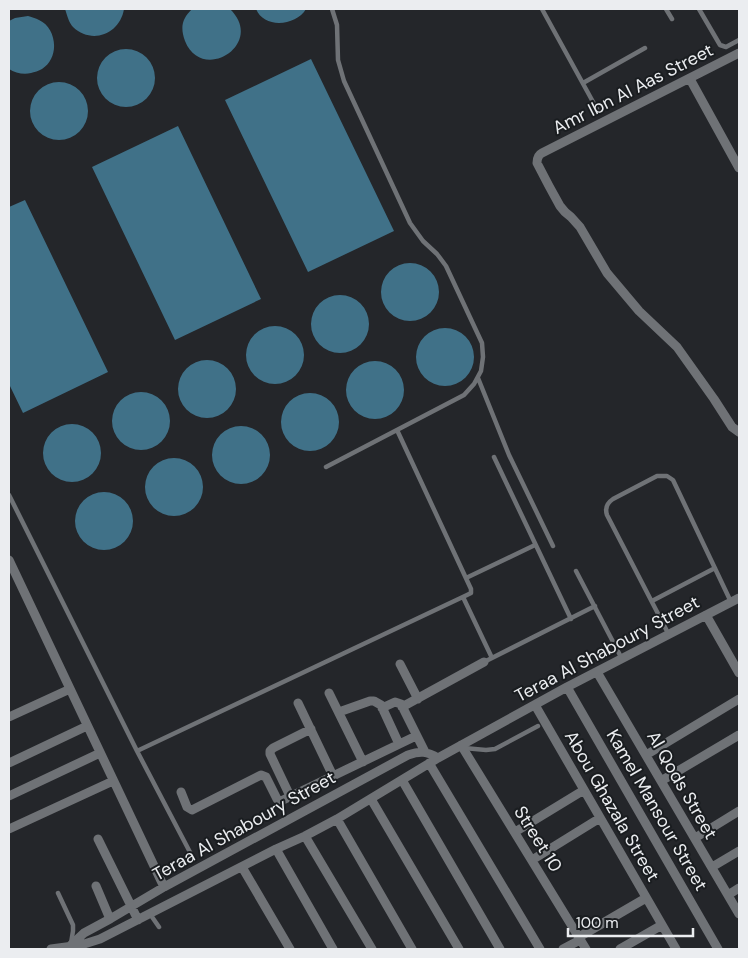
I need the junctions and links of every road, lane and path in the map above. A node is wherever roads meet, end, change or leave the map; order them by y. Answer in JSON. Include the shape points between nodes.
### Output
{"nodes":[{"id":1,"x":332,"y":9,"type":"edge"},
{"id":2,"x":542,"y":9,"type":"edge"},
{"id":3,"x":666,"y":9,"type":"edge"},
{"id":4,"x":699,"y":9,"type":"edge"},
{"id":5,"x":672,"y":19,"type":"dead end"},
{"id":6,"x":739,"y":40,"type":"edge"},
{"id":7,"x":646,"y":48,"type":"dead end"},
{"id":8,"x":739,"y":54,"type":"edge"},
{"id":9,"x":690,"y":79,"type":"junction"},
{"id":10,"x":583,"y":83,"type":"junction"},
{"id":11,"x":598,"y":111,"type":"dead end"},
{"id":12,"x":739,"y":168,"type":"edge"},
{"id":13,"x":478,"y":378,"type":"junction"},
{"id":14,"x":397,"y":430,"type":"junction"},
{"id":15,"x":739,"y":432,"type":"edge"},
{"id":16,"x":494,"y":457,"type":"dead end"},
{"id":17,"x":326,"y":467,"type":"dead end"},
{"id":18,"x":9,"y":495,"type":"edge"},
{"id":19,"x":535,"y":545,"type":"junction"},
{"id":20,"x":553,"y":546,"type":"dead end"},
{"id":21,"x":9,"y":560,"type":"edge"},
{"id":22,"x":715,"y":568,"type":"junction"},
{"id":23,"x":576,"y":571,"type":"dead end"},
{"id":24,"x":12,"y":574,"type":"edge"},
{"id":25,"x":466,"y":578,"type":"junction"},
{"id":26,"x":463,"y":597,"type":"junction"},
{"id":27,"x":735,"y":600,"type":"edge"},
{"id":28,"x":652,"y":601,"type":"junction"},
{"id":29,"x":595,"y":606,"type":"junction"},
{"id":30,"x":706,"y":616,"type":"junction"},
{"id":31,"x":570,"y":618,"type":"junction"},
{"id":32,"x":669,"y":635,"type":"junction"},
{"id":33,"x":622,"y":659,"type":"junction"},
{"id":34,"x":488,"y":660,"type":"junction"},
{"id":35,"x":400,"y":664,"type":"dead end"},
{"id":36,"x":597,"y":672,"type":"junction"},
{"id":37,"x":739,"y":674,"type":"edge"},
{"id":38,"x":567,"y":687,"type":"junction"},
{"id":39,"x":70,"y":689,"type":"junction"},
{"id":40,"x":329,"y":692,"type":"dead end"},
{"id":41,"x":418,"y":699,"type":"junction"},
{"id":42,"x":739,"y":699,"type":"edge"},
{"id":43,"x":298,"y":702,"type":"dead end"},
{"id":44,"x":535,"y":704,"type":"junction"},
{"id":45,"x":402,"y":707,"type":"junction"},
{"id":46,"x":382,"y":708,"type":"junction"},
{"id":47,"x":339,"y":712,"type":"junction"},
{"id":48,"x":9,"y":717,"type":"edge"},
{"id":49,"x":87,"y":726,"type":"junction"},
{"id":50,"x":538,"y":726,"type":"dead end"},
{"id":51,"x":311,"y":729,"type":"junction"},
{"id":52,"x":739,"y":735,"type":"edge"},
{"id":53,"x":416,"y":736,"type":"junction"},
{"id":54,"x":399,"y":744,"type":"junction"},
{"id":55,"x":462,"y":746,"type":"junction"},
{"id":56,"x":137,"y":752,"type":"junction"},
{"id":57,"x":425,"y":752,"type":"junction"},
{"id":58,"x":100,"y":753,"type":"junction"},
{"id":59,"x":646,"y":755,"type":"junction"},
{"id":60,"x":438,"y":758,"type":"junction"},
{"id":61,"x":363,"y":762,"type":"junction"},
{"id":62,"x":9,"y":763,"type":"edge"},
{"id":63,"x":430,"y":763,"type":"junction"},
{"id":64,"x":334,"y":776,"type":"junction"},
{"id":65,"x":402,"y":780,"type":"junction"},
{"id":66,"x":113,"y":781,"type":"junction"},
{"id":67,"x":661,"y":782,"type":"junction"},
{"id":68,"x":584,"y":790,"type":"junction"},
{"id":69,"x":181,"y":792,"type":"dead end"},
{"id":70,"x":9,"y":796,"type":"edge"},
{"id":71,"x":290,"y":796,"type":"junction"},
{"id":72,"x":371,"y":799,"type":"junction"},
{"id":73,"x":739,"y":811,"type":"edge"},
{"id":74,"x":600,"y":818,"type":"junction"},
{"id":75,"x":337,"y":819,"type":"junction"},
{"id":76,"x":9,"y":829,"type":"edge"},
{"id":77,"x":515,"y":832,"type":"junction"},
{"id":78,"x":305,"y":836,"type":"junction"},
{"id":79,"x":695,"y":838,"type":"junction"},
{"id":80,"x":98,"y":839,"type":"dead end"},
{"id":81,"x":276,"y":849,"type":"junction"},
{"id":82,"x":739,"y":851,"type":"edge"},
{"id":83,"x":192,"y":856,"type":"dead end"},
{"id":84,"x":532,"y":860,"type":"junction"},
{"id":85,"x":242,"y":867,"type":"junction"},
{"id":86,"x":712,"y":867,"type":"junction"},
{"id":87,"x":96,"y":886,"type":"dead end"},
{"id":88,"x":166,"y":886,"type":"junction"},
{"id":89,"x":739,"y":888,"type":"edge"},
{"id":90,"x":58,"y":893,"type":"dead end"},
{"id":91,"x":728,"y":895,"type":"junction"},
{"id":92,"x":646,"y":898,"type":"junction"},
{"id":93,"x":177,"y":900,"type":"junction"},
{"id":94,"x":132,"y":906,"type":"junction"},
{"id":95,"x":150,"y":914,"type":"junction"},
{"id":96,"x":739,"y":914,"type":"edge"},
{"id":97,"x":110,"y":919,"type":"junction"},
{"id":98,"x":138,"y":920,"type":"junction"},
{"id":99,"x":662,"y":925,"type":"junction"},
{"id":100,"x":159,"y":927,"type":"dead end"},
{"id":101,"x":580,"y":938,"type":"junction"},
{"id":102,"x":70,"y":946,"type":"junction"},
{"id":103,"x":51,"y":949,"type":"edge"},
{"id":104,"x":290,"y":949,"type":"edge"},
{"id":105,"x":333,"y":949,"type":"edge"},
{"id":106,"x":372,"y":949,"type":"edge"},
{"id":107,"x":412,"y":949,"type":"edge"},
{"id":108,"x":459,"y":949,"type":"edge"},
{"id":109,"x":500,"y":949,"type":"edge"},
{"id":110,"x":540,"y":949,"type":"edge"},
{"id":111,"x":563,"y":949,"type":"edge"},
{"id":112,"x":586,"y":949,"type":"edge"},
{"id":113,"x":620,"y":949,"type":"edge"},
{"id":114,"x":676,"y":949,"type":"edge"},
{"id":115,"x":718,"y":949,"type":"edge"}],
"edges":[{"from":1,"to":13,"type":"lane","via":[[344,81],[410,223],[446,266],[482,343],[483,357]]},
{"from":2,"to":10,"type":"lane"},
{"from":3,"to":5,"type":"lane"},
{"from":4,"to":6,"type":"lane","via":[[720,45],[726,47]]},
{"from":7,"to":10,"type":"lane"},
{"from":8,"to":9,"type":"street","name":"Amr Ibn Al Aas Street"},
{"from":9,"to":12,"type":"street"},
{"from":9,"to":15,"type":"street","name":"Amr Ibn Al Aas Street","via":[[542,153],[537,163],[565,212],[580,227],[608,273],[640,311],[677,347],[732,427]]},
{"from":10,"to":11,"type":"lane"},
{"from":13,"to":14,"type":"lane","via":[[464,395]]},
{"from":13,"to":20,"type":"lane","via":[[508,455]]},
{"from":14,"to":17,"type":"lane"},
{"from":14,"to":25,"type":"lane"},
{"from":16,"to":19,"type":"lane"},
{"from":18,"to":56,"type":"lane"},
{"from":19,"to":25,"type":"lane"},
{"from":19,"to":31,"type":"lane"},
{"from":21,"to":24,"type":"street"},
{"from":22,"to":27,"type":"lane"},
{"from":22,"to":28,"type":"lane"},
{"from":22,"to":28,"type":"lane","via":[[670,477],[657,476],[620,495],[608,503],[606,512]]},
{"from":23,"to":29,"type":"lane"},
{"from":24,"to":39,"type":"street"},
{"from":25,"to":26,"type":"lane","via":[[472,591]]},
{"from":26,"to":34,"type":"lane"},
{"from":26,"to":56,"type":"lane"},
{"from":27,"to":30,"type":"street","name":"Teraa Al Shaboury Street"},
{"from":28,"to":32,"type":"lane"},
{"from":29,"to":31,"type":"lane"},
{"from":29,"to":33,"type":"lane"},
{"from":30,"to":32,"type":"street","name":"Teraa Al Shaboury Street"},
{"from":30,"to":37,"type":"street"},
{"from":31,"to":34,"type":"lane"},
{"from":32,"to":33,"type":"street","name":"Teraa Al Shaboury Street"},
{"from":33,"to":36,"type":"street","name":"Teraa Al Shaboury Street"},
{"from":34,"to":41,"type":"street"},
{"from":35,"to":41,"type":"street"},
{"from":36,"to":38,"type":"street","name":"Teraa Al Shaboury Street"},
{"from":36,"to":59,"type":"street","name":"Al Qods Street"},
{"from":38,"to":44,"type":"street","name":"Teraa Al Shaboury Street"},
{"from":38,"to":115,"type":"street","name":"Kamel Mansour Street"},
{"from":39,"to":48,"type":"street"},
{"from":39,"to":49,"type":"street"},
{"from":40,"to":47,"type":"street"},
{"from":41,"to":45,"type":"street"},
{"from":42,"to":59,"type":"street"},
{"from":43,"to":51,"type":"street"},
{"from":44,"to":55,"type":"street","name":"Teraa Al Shaboury Street"},
{"from":44,"to":68,"type":"street","name":"Abou Ghazala Street"},
{"from":45,"to":46,"type":"street","via":[[395,702]]},
{"from":45,"to":53,"type":"street"},
{"from":46,"to":47,"type":"street","via":[[370,701]]},
{"from":46,"to":54,"type":"street"},
{"from":47,"to":61,"type":"street"},
{"from":49,"to":58,"type":"street"},
{"from":49,"to":62,"type":"street"},
{"from":50,"to":55,"type":"lane","via":[[491,750]]},
{"from":51,"to":64,"type":"street"},
{"from":51,"to":71,"type":"street","via":[[270,751]]},
{"from":52,"to":67,"type":"street"},
{"from":53,"to":54,"type":"street"},
{"from":53,"to":57,"type":"street"},
{"from":54,"to":61,"type":"street"},
{"from":55,"to":60,"type":"street","name":"Teraa Al Shaboury Street"},
{"from":55,"to":77,"type":"street","name":"Street 10"},
{"from":56,"to":83,"type":"lane"},
{"from":57,"to":60,"type":"street"},
{"from":57,"to":88,"type":"street","name":"Teraa Al Shaboury Street","via":[[408,755]]},
{"from":58,"to":66,"type":"street"},
{"from":58,"to":70,"type":"street"},
{"from":59,"to":67,"type":"street","name":"Al Qods Street"},
{"from":60,"to":63,"type":"street","name":"Teraa Al Shaboury Street"},
{"from":61,"to":64,"type":"street"},
{"from":63,"to":65,"type":"street","name":"Teraa Al Shaboury Street"},
{"from":63,"to":110,"type":"street"},
{"from":64,"to":71,"type":"street"},
{"from":65,"to":72,"type":"street","name":"Teraa Al Shaboury Street"},
{"from":65,"to":109,"type":"street"},
{"from":66,"to":76,"type":"street"},
{"from":66,"to":88,"type":"street"},
{"from":67,"to":79,"type":"street","name":"Al Qods Street"},
{"from":68,"to":74,"type":"street","name":"Abou Ghazala Street"},
{"from":68,"to":77,"type":"street"},
{"from":69,"to":71,"type":"street","via":[[192,810],[261,775],[266,777],[278,800]]},
{"from":72,"to":75,"type":"street","name":"Teraa Al Shaboury Street"},
{"from":72,"to":108,"type":"street"},
{"from":73,"to":79,"type":"street"},
{"from":74,"to":84,"type":"street"},
{"from":74,"to":92,"type":"street","name":"Abou Ghazala Street"},
{"from":75,"to":78,"type":"street","name":"Teraa Al Shaboury Street"},
{"from":75,"to":107,"type":"street"},
{"from":77,"to":84,"type":"street","name":"Street 10"},
{"from":78,"to":81,"type":"street","name":"Teraa Al Shaboury Street"},
{"from":78,"to":106,"type":"street"},
{"from":79,"to":86,"type":"street","name":"Al Qods Street"},
{"from":80,"to":94,"type":"street"},
{"from":81,"to":85,"type":"street","name":"Teraa Al Shaboury Street"},
{"from":81,"to":105,"type":"street"},
{"from":82,"to":86,"type":"street"},
{"from":84,"to":101,"type":"street","name":"Street 10"},
{"from":85,"to":93,"type":"street","name":"Teraa Al Shaboury Street"},
{"from":85,"to":104,"type":"street"},
{"from":86,"to":91,"type":"street","name":"Al Qods Street"},
{"from":87,"to":97,"type":"street"},
{"from":88,"to":93,"type":"street"},
{"from":88,"to":94,"type":"street","name":"Teraa Al Shaboury Street"},
{"from":89,"to":91,"type":"street"},
{"from":90,"to":102,"type":"lane","via":[[73,925]]},
{"from":91,"to":96,"type":"street","name":"Al Qods Street"},
{"from":92,"to":99,"type":"street","name":"Abou Ghazala Street"},
{"from":92,"to":101,"type":"street"},
{"from":93,"to":95,"type":"street","name":"Teraa Al Shaboury Street"},
{"from":94,"to":97,"type":"street","name":"Teraa Al Shaboury Street"},
{"from":94,"to":98,"type":"street"},
{"from":95,"to":98,"type":"street","name":"Teraa Al Shaboury Street"},
{"from":95,"to":100,"type":"lane"},
{"from":97,"to":102,"type":"street","name":"Teraa Al Shaboury Street","via":[[84,933]]},
{"from":98,"to":102,"type":"street","name":"Teraa Al Shaboury Street","via":[[90,943]]},
{"from":99,"to":113,"type":"street"},
{"from":99,"to":114,"type":"street","name":"Abou Ghazala Street"},
{"from":101,"to":111,"type":"street"},
{"from":101,"to":112,"type":"street","name":"Street 10"},
{"from":102,"to":103,"type":"street","name":"Teraa Al Shaboury Street"}]}
